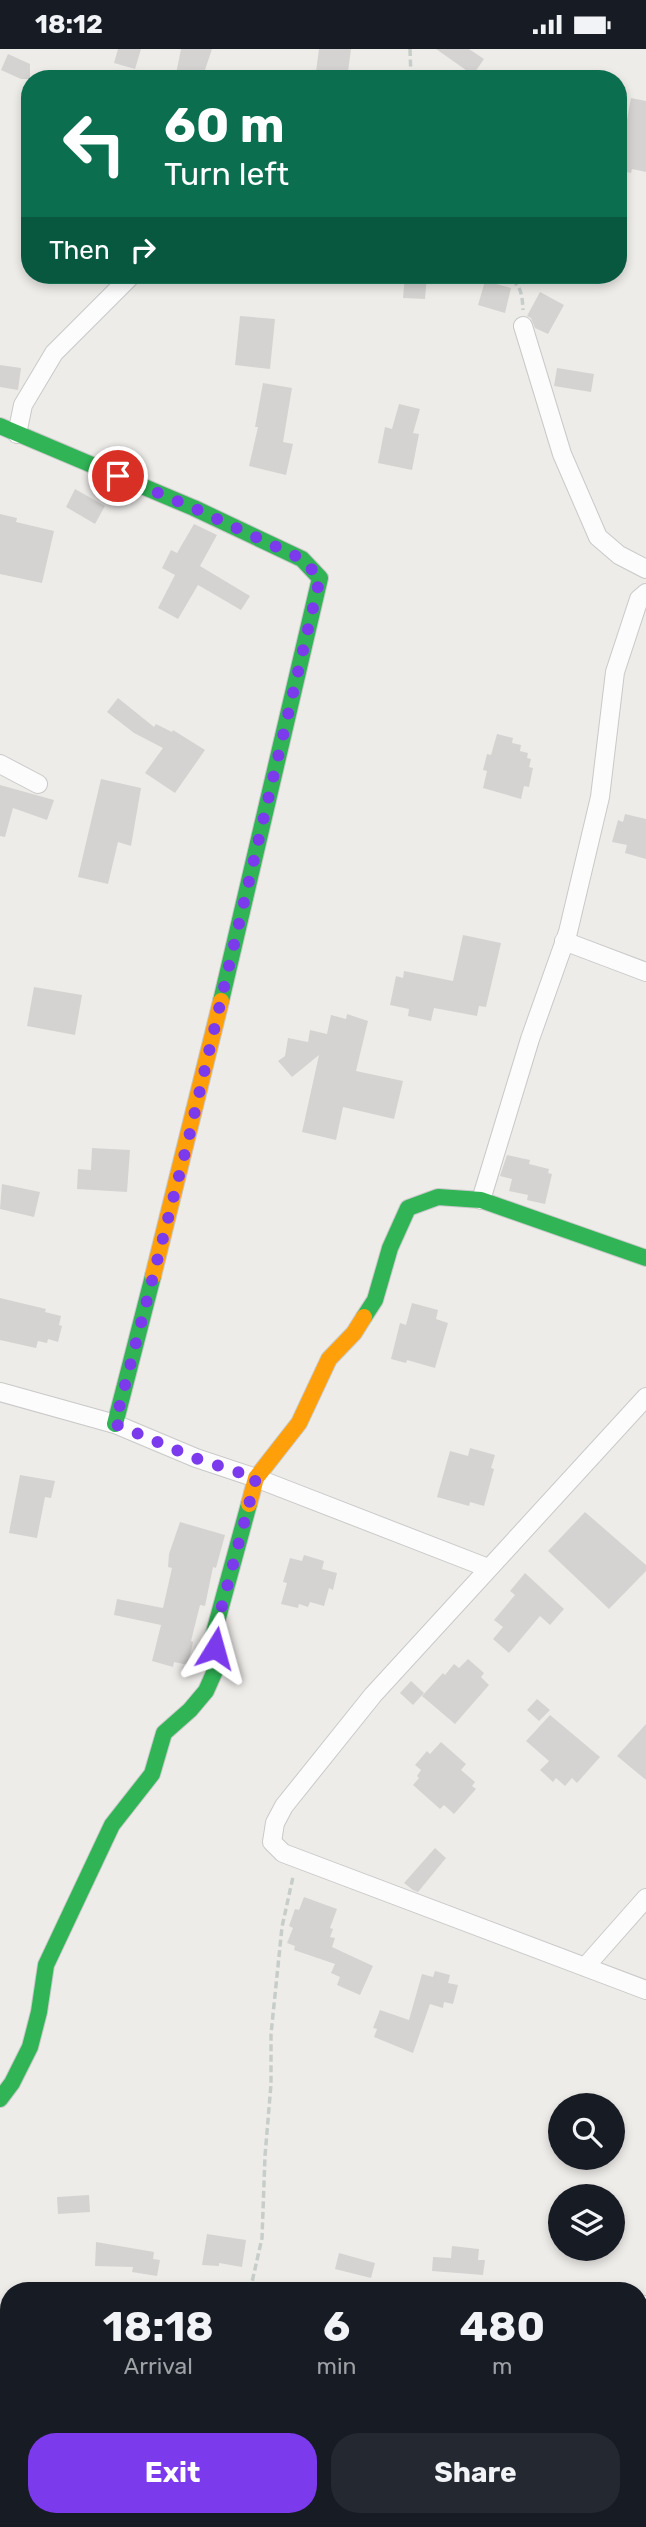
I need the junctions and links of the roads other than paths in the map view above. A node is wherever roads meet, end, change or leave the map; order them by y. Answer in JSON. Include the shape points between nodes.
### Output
{"nodes":[{"id":1,"x":123,"y":284,"type":"edge"},
{"id":2,"x":523,"y":326,"type":"road end"},
{"id":3,"x":0,"y":426,"type":"edge"},
{"id":4,"x":17,"y":434,"type":"junction"},
{"id":5,"x":646,"y":569,"type":"edge"},
{"id":6,"x":646,"y":593,"type":"edge"},
{"id":7,"x":0,"y":764,"type":"edge"},
{"id":8,"x":37,"y":784,"type":"dead end"},
{"id":9,"x":565,"y":941,"type":"junction"},
{"id":10,"x":646,"y":972,"type":"edge"},
{"id":11,"x":481,"y":1200,"type":"junction"},
{"id":12,"x":646,"y":1258,"type":"edge"},
{"id":13,"x":0,"y":1392,"type":"edge"},
{"id":14,"x":646,"y":1397,"type":"edge"},
{"id":15,"x":115,"y":1424,"type":"junction"},
{"id":16,"x":256,"y":1478,"type":"junction"},
{"id":17,"x":488,"y":1568,"type":"junction"},
{"id":18,"x":646,"y":1898,"type":"edge"},
{"id":19,"x":585,"y":1968,"type":"junction"},
{"id":20,"x":646,"y":1990,"type":"edge"},
{"id":21,"x":0,"y":2099,"type":"edge"}],
"edges":[{"from":1,"to":4,"type":"street","via":[[54,353],[23,405]]},
{"from":2,"to":5,"type":"street","via":[[562,454],[598,537]]},
{"from":3,"to":4,"type":"street"},
{"from":4,"to":15,"type":"street","via":[[302,559],[320,578],[188,1141]]},
{"from":6,"to":9,"type":"street","via":[[639,599],[615,672],[600,797]]},
{"from":7,"to":8,"type":"street"},
{"from":9,"to":10,"type":"street"},
{"from":9,"to":11,"type":"street"},
{"from":11,"to":12,"type":"street"},
{"from":11,"to":16,"type":"street","via":[[438,1197],[408,1208],[375,1300],[330,1359],[299,1423]]},
{"from":13,"to":15,"type":"street"},
{"from":14,"to":17,"type":"street"},
{"from":15,"to":16,"type":"street"},
{"from":16,"to":17,"type":"street"},
{"from":16,"to":21,"type":"street","via":[[214,1636],[218,1664],[206,1691],[164,1733],[152,1774],[112,1825],[47,1965],[30,2047]]},
{"from":17,"to":19,"type":"street","via":[[373,1695],[284,1806],[272,1842],[283,1853]]},
{"from":18,"to":19,"type":"street"},
{"from":19,"to":20,"type":"street"}]}
